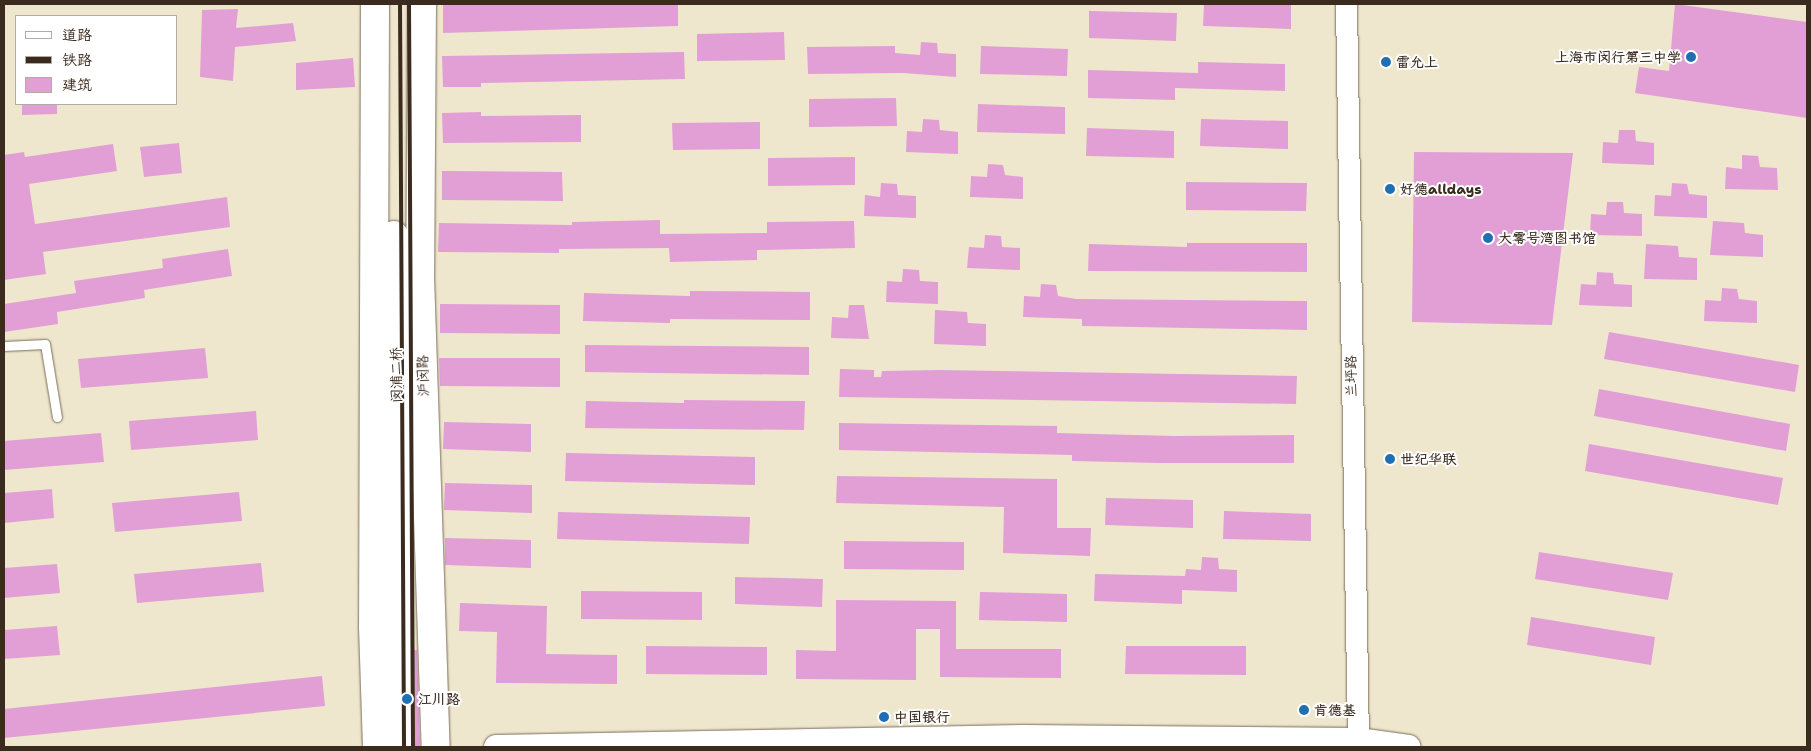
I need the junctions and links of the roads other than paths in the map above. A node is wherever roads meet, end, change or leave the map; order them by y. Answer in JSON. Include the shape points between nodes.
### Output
{"nodes":[{"id":1,"x":376,"y":4,"type":"edge"},
{"id":2,"x":391,"y":4,"type":"edge"},
{"id":3,"x":416,"y":4,"type":"edge"},
{"id":4,"x":422,"y":4,"type":"edge"},
{"id":5,"x":1346,"y":4,"type":"edge"},
{"id":6,"x":4,"y":346,"type":"edge"},
{"id":7,"x":57,"y":417,"type":"dead end"},
{"id":8,"x":1358,"y":743,"type":"edge"},
{"id":9,"x":377,"y":747,"type":"edge"},
{"id":10,"x":399,"y":747,"type":"edge"},
{"id":11,"x":418,"y":747,"type":"edge"},
{"id":12,"x":436,"y":747,"type":"edge"},
{"id":13,"x":496,"y":747,"type":"edge"},
{"id":14,"x":1409,"y":747,"type":"edge"}],
"edges":[{"from":1,"to":9,"type":"main road","via":[[373,627]]},
{"from":2,"to":10,"type":"main road","name":"闵浦二桥"},
{"from":3,"to":11,"type":"main road","name":"闵浦二桥"},
{"from":4,"to":12,"type":"main road","name":"沪闵路","via":[[421,285]]},
{"from":5,"to":8,"type":"street","name":"兰坪路"},
{"from":6,"to":7,"type":"lane","via":[[45,344]]},
{"from":8,"to":13,"type":"main road","via":[[1023,737]]},
{"from":8,"to":14,"type":"main road"}]}
